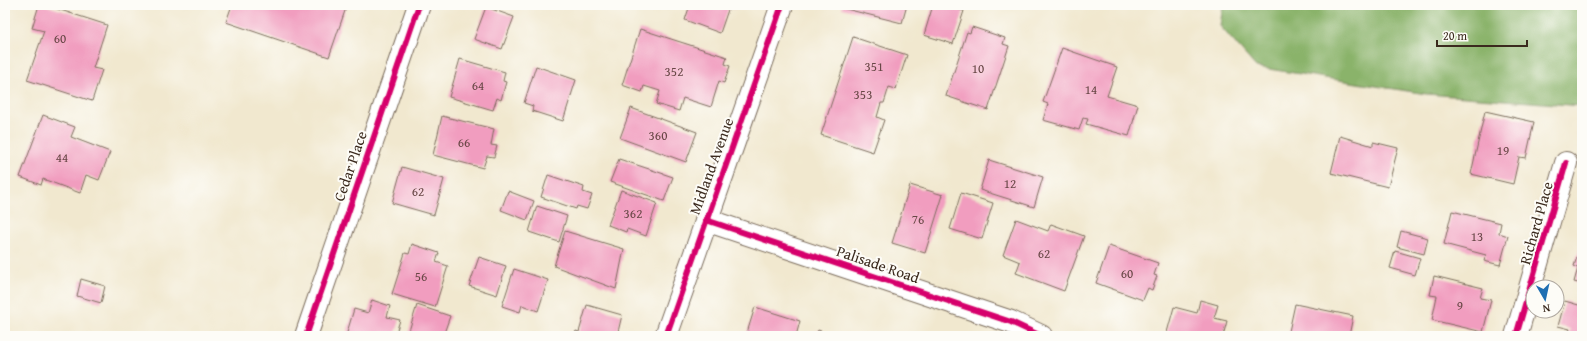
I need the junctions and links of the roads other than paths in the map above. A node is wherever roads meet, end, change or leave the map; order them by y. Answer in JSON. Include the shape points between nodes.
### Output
{"nodes":[{"id":1,"x":419,"y":5,"type":"edge"},
{"id":2,"x":782,"y":5,"type":"edge"},
{"id":3,"x":1566,"y":163,"type":"dead end"},
{"id":4,"x":706,"y":220,"type":"junction"},
{"id":5,"x":306,"y":336,"type":"edge"},
{"id":6,"x":666,"y":336,"type":"edge"},
{"id":7,"x":1041,"y":336,"type":"edge"},
{"id":8,"x":1516,"y":336,"type":"edge"}],
"edges":[{"from":1,"to":5,"type":"street","name":"Cedar Place"},
{"from":2,"to":4,"type":"street","name":"Midland Avenue"},
{"from":3,"to":8,"type":"street","name":"Richard Place"},
{"from":4,"to":6,"type":"street","name":"Midland Avenue"},
{"from":4,"to":7,"type":"street","name":"Palisade Road","via":[[1011,322]]}]}
